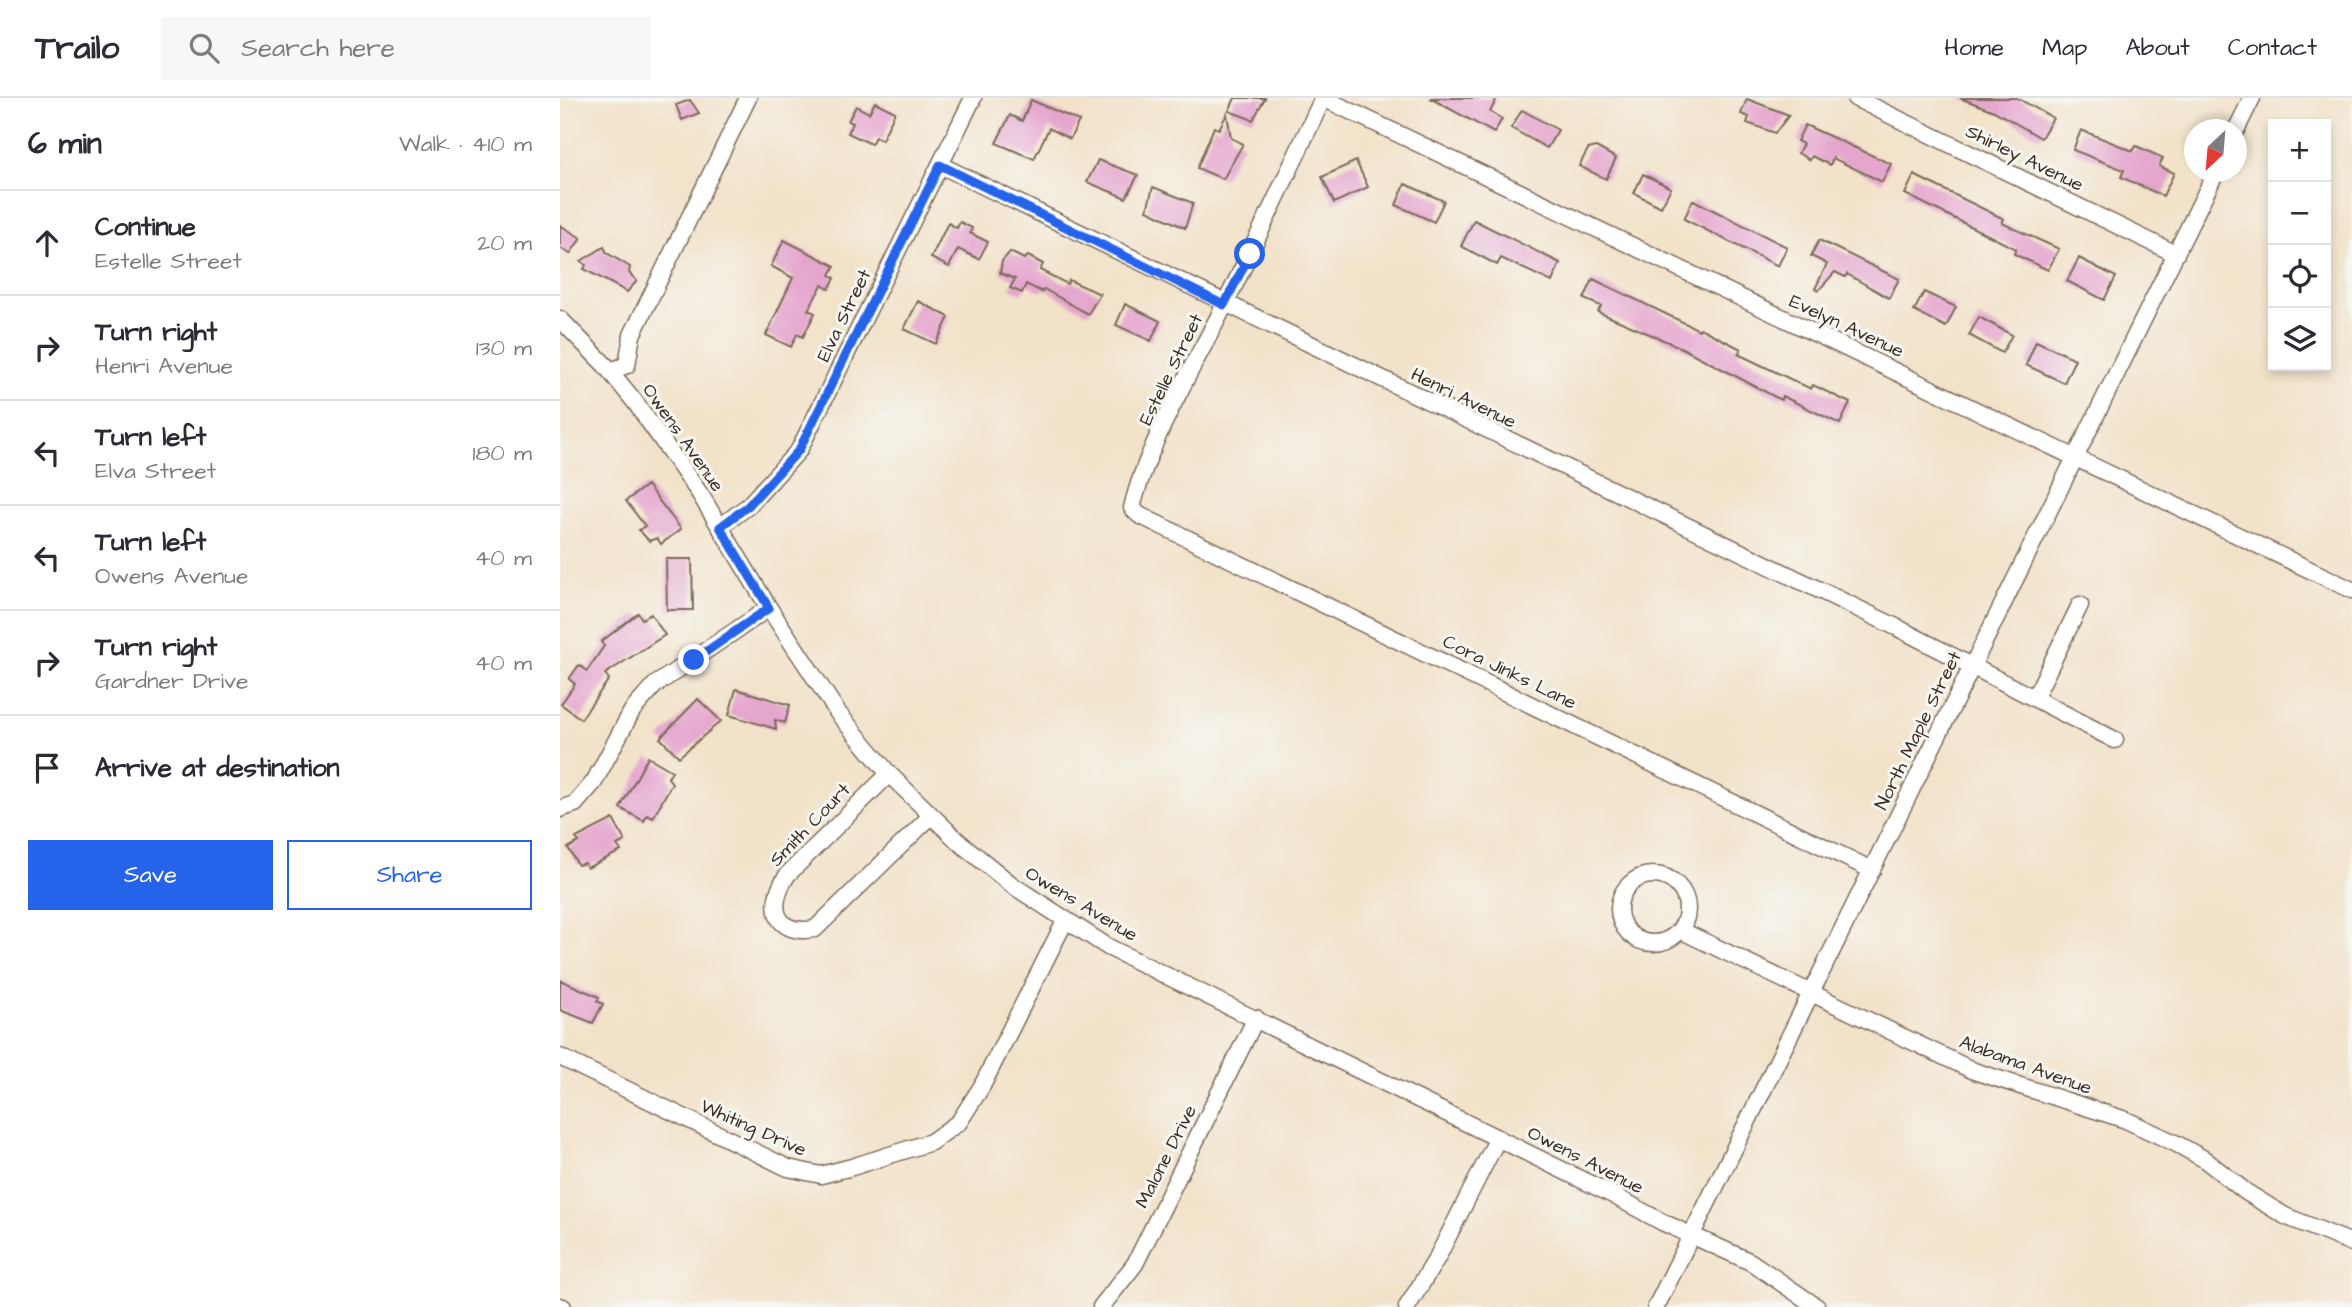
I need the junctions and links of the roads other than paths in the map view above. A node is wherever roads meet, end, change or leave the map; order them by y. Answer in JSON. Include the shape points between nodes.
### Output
{"nodes":[{"id":1,"x":748,"y":98,"type":"edge"},
{"id":2,"x":973,"y":98,"type":"edge"},
{"id":3,"x":1323,"y":98,"type":"edge"},
{"id":4,"x":1855,"y":98,"type":"edge"},
{"id":5,"x":2252,"y":98,"type":"edge"},
{"id":6,"x":2242,"y":119,"type":"edge"},
{"id":7,"x":940,"y":165,"type":"junction"},
{"id":8,"x":2211,"y":182,"type":"edge"},
{"id":9,"x":2176,"y":254,"type":"junction"},
{"id":10,"x":1224,"y":305,"type":"junction"},
{"id":11,"x":560,"y":319,"type":"edge"},
{"id":12,"x":610,"y":370,"type":"junction"},
{"id":13,"x":2075,"y":456,"type":"junction"},
{"id":14,"x":1132,"y":508,"type":"joint"},
{"id":15,"x":720,"y":527,"type":"junction"},
{"id":16,"x":2352,"y":590,"type":"edge"},
{"id":17,"x":2080,"y":605,"type":"dead end"},
{"id":18,"x":769,"y":608,"type":"junction"},
{"id":19,"x":1971,"y":665,"type":"junction"},
{"id":20,"x":2035,"y":697,"type":"junction"},
{"id":21,"x":2115,"y":740,"type":"dead end"},
{"id":22,"x":890,"y":774,"type":"junction"},
{"id":23,"x":560,"y":809,"type":"edge"},
{"id":24,"x":931,"y":816,"type":"junction"},
{"id":25,"x":1872,"y":870,"type":"junction"},
{"id":26,"x":1065,"y":921,"type":"junction"},
{"id":27,"x":1680,"y":930,"type":"junction"},
{"id":28,"x":1811,"y":993,"type":"junction"},
{"id":29,"x":1256,"y":1018,"type":"junction"},
{"id":30,"x":560,"y":1056,"type":"edge"},
{"id":31,"x":1498,"y":1138,"type":"junction"},
{"id":32,"x":1692,"y":1234,"type":"junction"},
{"id":33,"x":2352,"y":1243,"type":"edge"},
{"id":34,"x":1101,"y":1307,"type":"edge"},
{"id":35,"x":1407,"y":1307,"type":"edge"},
{"id":36,"x":1656,"y":1307,"type":"edge"},
{"id":37,"x":1817,"y":1307,"type":"edge"}],
"edges":[{"from":1,"to":12,"type":"street","via":[[632,335],[627,365]]},
{"from":2,"to":7,"type":"street","name":"Elva Street"},
{"from":3,"to":10,"type":"street","name":"Estelle Street"},
{"from":3,"to":13,"type":"street","name":"Evelyn Avenue"},
{"from":4,"to":9,"type":"street","name":"Shirley Avenue"},
{"from":5,"to":6,"type":"street"},
{"from":7,"to":10,"type":"street","name":"Henri Avenue"},
{"from":7,"to":15,"type":"street","name":"Elva Street","via":[[799,450],[748,506]]},
{"from":8,"to":9,"type":"street","name":"North Maple Street"},
{"from":9,"to":13,"type":"street","name":"North Maple Street"},
{"from":10,"to":14,"type":"street","name":"Estelle Street","via":[[1143,473]]},
{"from":10,"to":19,"type":"street","name":"Henri Avenue"},
{"from":11,"to":12,"type":"street","name":"Owens Avenue"},
{"from":12,"to":15,"type":"street","name":"Owens Avenue"},
{"from":13,"to":16,"type":"street","name":"Evelyn Avenue"},
{"from":13,"to":19,"type":"street","name":"North Maple Street"},
{"from":14,"to":25,"type":"street","name":"Cora Jinks Lane"},
{"from":15,"to":18,"type":"street","name":"Owens Avenue"},
{"from":17,"to":20,"type":"street"},
{"from":18,"to":22,"type":"street","name":"Owens Avenue","via":[[838,713]]},
{"from":18,"to":23,"type":"street","via":[[655,685],[632,711],[594,782],[575,804]]},
{"from":19,"to":20,"type":"street","name":"Henri Avenue"},
{"from":19,"to":25,"type":"street","name":"North Maple Street"},
{"from":20,"to":21,"type":"street","name":"Henri Avenue"},
{"from":22,"to":24,"type":"street","name":"Owens Avenue"},
{"from":22,"to":24,"type":"street","name":"Smith Court","via":[[788,874],[776,891],[775,911],[784,923],[800,931],[815,929]]},
{"from":24,"to":26,"type":"street","name":"Owens Avenue","via":[[1012,885]]},
{"from":25,"to":28,"type":"street","name":"North Maple Street"},
{"from":26,"to":29,"type":"street","name":"Owens Avenue","via":[[1108,947]]},
{"from":26,"to":30,"type":"street","name":"Whiting Drive","via":[[982,1086],[959,1122],[931,1142],[852,1167],[821,1175],[788,1168]]},
{"from":27,"to":27,"type":"street","via":[[1688,909],[1680,887],[1660,875],[1637,879],[1628,886],[1620,916],[1631,934],[1651,943],[1672,938]]},
{"from":27,"to":28,"type":"street","name":"Alabama Avenue"},
{"from":28,"to":32,"type":"street","name":"North Maple Street"},
{"from":28,"to":33,"type":"street","name":"Alabama Avenue","via":[[1974,1071],[2146,1130],[2204,1159],[2285,1216]]},
{"from":29,"to":31,"type":"street","name":"Owens Avenue"},
{"from":29,"to":34,"type":"street","name":"Malone Drive","via":[[1135,1264]]},
{"from":31,"to":32,"type":"street","name":"Owens Avenue"},
{"from":31,"to":35,"type":"street"},
{"from":32,"to":36,"type":"street","name":"North Maple Street"},
{"from":32,"to":37,"type":"street","name":"Owens Avenue","via":[[1751,1262]]}]}
